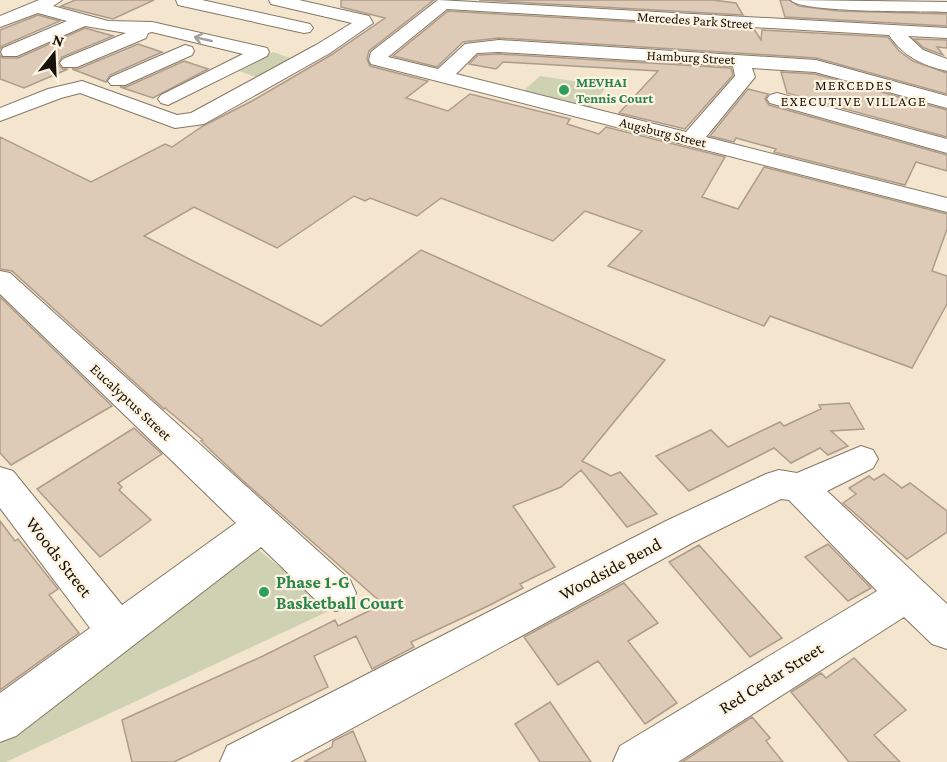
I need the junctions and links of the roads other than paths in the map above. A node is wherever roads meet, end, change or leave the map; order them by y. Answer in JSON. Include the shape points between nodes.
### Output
{"nodes":[{"id":1,"x":54,"y":0,"type":"edge"},
{"id":2,"x":277,"y":0,"type":"edge"},
{"id":3,"x":799,"y":0,"type":"edge"},
{"id":4,"x":186,"y":1,"type":"edge"},
{"id":5,"x":446,"y":2,"type":"edge"},
{"id":6,"x":924,"y":3,"type":"edge"},
{"id":7,"x":36,"y":7,"type":"junction"},
{"id":8,"x":777,"y":7,"type":"dead end"},
{"id":9,"x":947,"y":7,"type":"edge"},
{"id":10,"x":85,"y":20,"type":"junction"},
{"id":11,"x":0,"y":22,"type":"edge"},
{"id":12,"x":783,"y":25,"type":"junction"},
{"id":13,"x":142,"y":28,"type":"junction"},
{"id":14,"x":894,"y":30,"type":"junction"},
{"id":15,"x":947,"y":33,"type":"edge"},
{"id":16,"x":281,"y":43,"type":"dead end"},
{"id":17,"x":885,"y":48,"type":"dead end"},
{"id":18,"x":909,"y":49,"type":"junction"},
{"id":19,"x":185,"y":51,"type":"junction"},
{"id":20,"x":10,"y":52,"type":"dead end"},
{"id":21,"x":741,"y":60,"type":"junction"},
{"id":22,"x":69,"y":63,"type":"dead end"},
{"id":23,"x":947,"y":65,"type":"edge"},
{"id":24,"x":234,"y":66,"type":"junction"},
{"id":25,"x":441,"y":77,"type":"junction"},
{"id":26,"x":118,"y":81,"type":"dead end"},
{"id":27,"x":168,"y":99,"type":"dead end"},
{"id":28,"x":777,"y":99,"type":"dead end"},
{"id":29,"x":947,"y":102,"type":"edge"},
{"id":30,"x":0,"y":115,"type":"edge"},
{"id":31,"x":692,"y":139,"type":"junction"},
{"id":32,"x":947,"y":146,"type":"edge"},
{"id":33,"x":947,"y":206,"type":"edge"},
{"id":34,"x":0,"y":279,"type":"edge"},
{"id":35,"x":861,"y":459,"type":"dead end"},
{"id":36,"x":0,"y":481,"type":"edge"},
{"id":37,"x":800,"y":488,"type":"junction"},
{"id":38,"x":262,"y":525,"type":"junction"},
{"id":39,"x":336,"y":593,"type":"dead end"},
{"id":40,"x":906,"y":594,"type":"junction"},
{"id":41,"x":947,"y":630,"type":"edge"},
{"id":42,"x":119,"y":633,"type":"junction"},
{"id":43,"x":0,"y":720,"type":"edge"},
{"id":44,"x":243,"y":762,"type":"edge"},
{"id":45,"x":636,"y":762,"type":"edge"}],
"edges":[{"from":1,"to":7,"type":"street"},
{"from":2,"to":30,"type":"street","via":[[364,23],[185,122],[175,122],[82,87],[55,93]]},
{"from":3,"to":6,"type":"street","via":[[833,4]]},
{"from":4,"to":13,"type":"street"},
{"from":4,"to":16,"type":"street","via":[[312,23]]},
{"from":5,"to":12,"type":"street","name":"Mercedes Park Street"},
{"from":5,"to":25,"type":"street","name":"Augsburg Street","via":[[378,56],[378,60]]},
{"from":6,"to":9,"type":"street"},
{"from":7,"to":10,"type":"street"},
{"from":7,"to":11,"type":"street"},
{"from":8,"to":12,"type":"street"},
{"from":10,"to":13,"type":"street"},
{"from":10,"to":20,"type":"street"},
{"from":12,"to":14,"type":"street","name":"Mercedes Park Street"},
{"from":13,"to":19,"type":"street"},
{"from":13,"to":22,"type":"street"},
{"from":24,"to":13,"type":"street","one_way":true,"via":[[260,52]]},
{"from":14,"to":15,"type":"street","name":"Mercedes Park Street"},
{"from":14,"to":18,"type":"street"},
{"from":17,"to":18,"type":"street"},
{"from":18,"to":23,"type":"street"},
{"from":19,"to":24,"type":"street"},
{"from":19,"to":26,"type":"street"},
{"from":21,"to":25,"type":"street","name":"Hamburg Street","via":[[482,46],[472,48]]},
{"from":21,"to":29,"type":"street","name":"Hamburg Street","via":[[821,66]]},
{"from":21,"to":31,"type":"street","via":[[745,77]]},
{"from":24,"to":27,"type":"street"},
{"from":25,"to":31,"type":"street","name":"Augsburg Street"},
{"from":28,"to":32,"type":"street"},
{"from":31,"to":33,"type":"street","name":"Augsburg Street"},
{"from":34,"to":38,"type":"street","name":"Eucalyptus Street"},
{"from":35,"to":37,"type":"street"},
{"from":36,"to":42,"type":"street","name":"Woods Street"},
{"from":37,"to":40,"type":"street"},
{"from":37,"to":44,"type":"street","name":"Woodside Bend","via":[[782,484],[769,488],[679,532]]},
{"from":38,"to":39,"type":"street","name":"Eucalyptus Street"},
{"from":38,"to":42,"type":"street"},
{"from":40,"to":41,"type":"street"},
{"from":40,"to":45,"type":"street","name":"Red Cedar Street"},
{"from":42,"to":43,"type":"street"}]}
